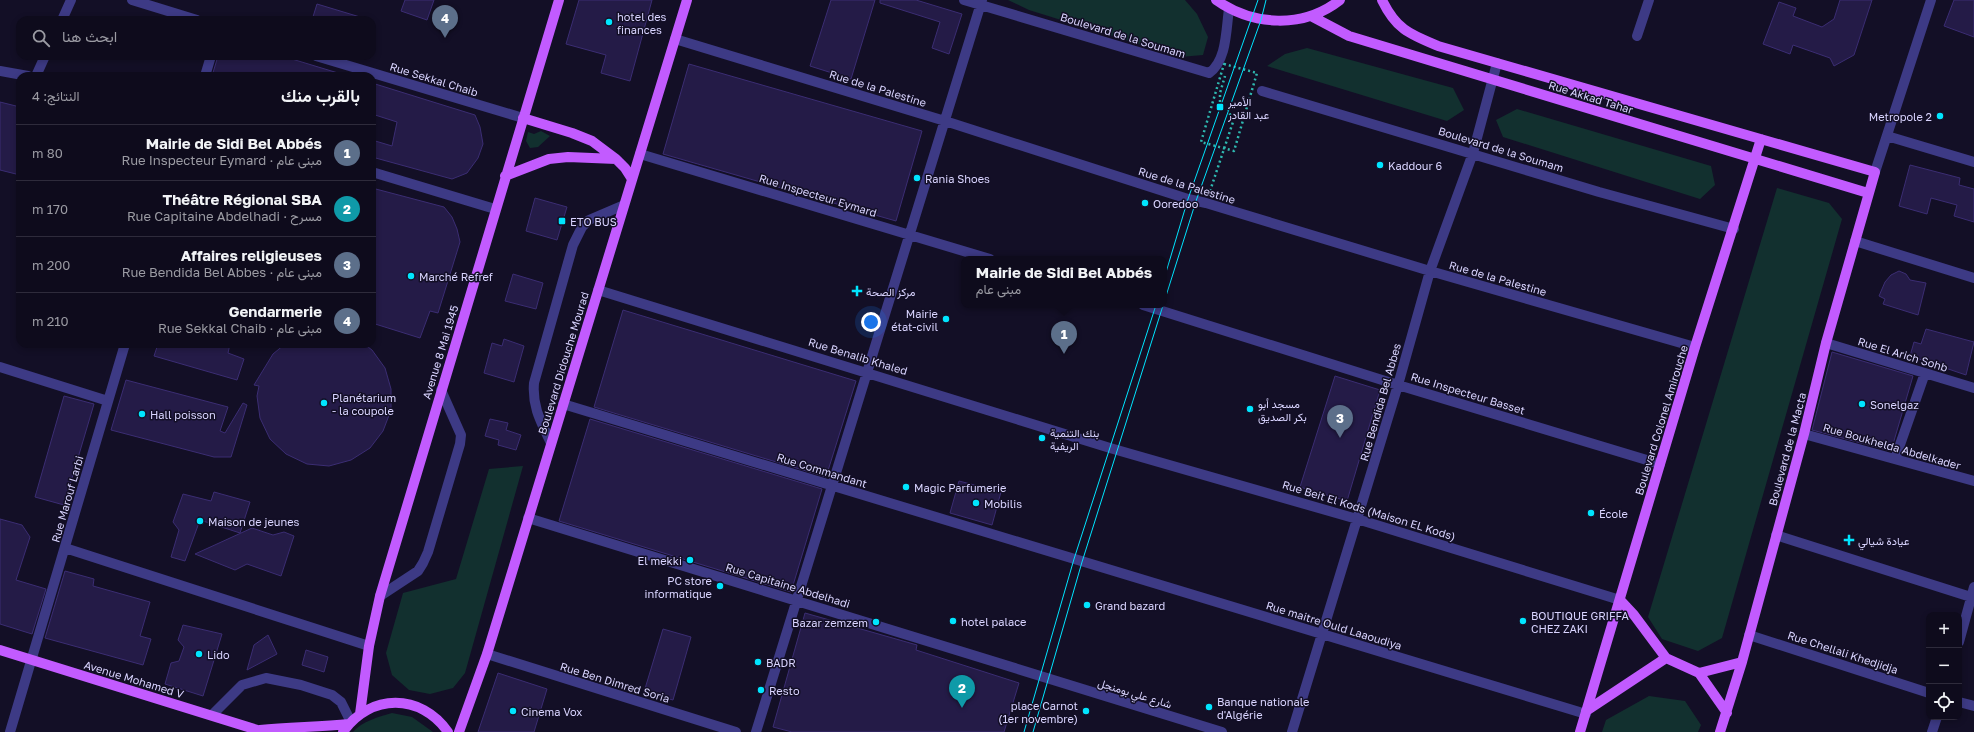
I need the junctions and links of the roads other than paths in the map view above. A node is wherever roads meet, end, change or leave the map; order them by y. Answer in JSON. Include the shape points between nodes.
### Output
{"nodes":[{"id":1,"x":71,"y":0,"type":"edge"},
{"id":2,"x":132,"y":0,"type":"edge"},
{"id":3,"x":559,"y":0,"type":"edge"},
{"id":4,"x":687,"y":0,"type":"edge"},
{"id":5,"x":964,"y":0,"type":"edge"},
{"id":6,"x":1216,"y":0,"type":"edge"},
{"id":7,"x":1340,"y":0,"type":"edge"},
{"id":8,"x":1382,"y":0,"type":"edge"},
{"id":9,"x":1649,"y":0,"type":"edge"},
{"id":10,"x":1931,"y":0,"type":"edge"},
{"id":11,"x":981,"y":2,"type":"edge"},
{"id":12,"x":1229,"y":8,"type":"junction"},
{"id":13,"x":64,"y":16,"type":"edge"},
{"id":14,"x":184,"y":16,"type":"edge"},
{"id":15,"x":1311,"y":16,"type":"junction"},
{"id":16,"x":1637,"y":36,"type":"dead end"},
{"id":17,"x":675,"y":40,"type":"junction"},
{"id":18,"x":43,"y":60,"type":"edge"},
{"id":19,"x":210,"y":60,"type":"edge"},
{"id":20,"x":329,"y":60,"type":"edge"},
{"id":21,"x":1497,"y":63,"type":"junction"},
{"id":22,"x":0,"y":71,"type":"edge"},
{"id":23,"x":38,"y":72,"type":"edge"},
{"id":24,"x":206,"y":72,"type":"edge"},
{"id":25,"x":369,"y":72,"type":"edge"},
{"id":26,"x":16,"y":74,"type":"edge"},
{"id":27,"x":376,"y":74,"type":"edge"},
{"id":28,"x":1492,"y":80,"type":"junction"},
{"id":29,"x":1262,"y":91,"type":"dead end"},
{"id":30,"x":523,"y":118,"type":"junction"},
{"id":31,"x":944,"y":121,"type":"junction"},
{"id":32,"x":1887,"y":136,"type":"junction"},
{"id":33,"x":1761,"y":139,"type":"junction"},
{"id":34,"x":1473,"y":153,"type":"junction"},
{"id":35,"x":640,"y":154,"type":"junction"},
{"id":36,"x":616,"y":159,"type":"junction"},
{"id":37,"x":1755,"y":159,"type":"junction"},
{"id":38,"x":1974,"y":162,"type":"edge"},
{"id":39,"x":1875,"y":172,"type":"junction"},
{"id":40,"x":376,"y":173,"type":"edge"},
{"id":41,"x":505,"y":176,"type":"junction"},
{"id":42,"x":632,"y":180,"type":"junction"},
{"id":43,"x":1868,"y":193,"type":"junction"},
{"id":44,"x":624,"y":205,"type":"junction"},
{"id":45,"x":495,"y":209,"type":"junction"},
{"id":46,"x":1734,"y":229,"type":"junction"},
{"id":47,"x":910,"y":235,"type":"junction"},
{"id":48,"x":1855,"y":241,"type":"junction"},
{"id":49,"x":980,"y":256,"type":"edge"},
{"id":50,"x":1430,"y":271,"type":"junction"},
{"id":51,"x":1974,"y":278,"type":"edge"},
{"id":52,"x":598,"y":290,"type":"junction"},
{"id":53,"x":1152,"y":308,"type":"edge"},
{"id":54,"x":1826,"y":344,"type":"junction"},
{"id":55,"x":1695,"y":347,"type":"junction"},
{"id":56,"x":124,"y":348,"type":"edge"},
{"id":57,"x":0,"y":367,"type":"edge"},
{"id":58,"x":868,"y":372,"type":"junction"},
{"id":59,"x":1925,"y":373,"type":"junction"},
{"id":60,"x":1398,"y":385,"type":"junction"},
{"id":61,"x":1974,"y":388,"type":"edge"},
{"id":62,"x":441,"y":390,"type":"junction"},
{"id":63,"x":108,"y":400,"type":"junction"},
{"id":64,"x":563,"y":404,"type":"junction"},
{"id":65,"x":1804,"y":434,"type":"junction"},
{"id":66,"x":551,"y":443,"type":"junction"},
{"id":67,"x":1110,"y":448,"type":"joint"},
{"id":68,"x":1895,"y":459,"type":"junction"},
{"id":69,"x":1660,"y":464,"type":"junction"},
{"id":70,"x":1974,"y":481,"type":"edge"},
{"id":71,"x":833,"y":486,"type":"junction"},
{"id":72,"x":528,"y":518,"type":"junction"},
{"id":73,"x":1357,"y":519,"type":"junction"},
{"id":74,"x":1776,"y":535,"type":"junction"},
{"id":75,"x":65,"y":548,"type":"junction"},
{"id":76,"x":1074,"y":559,"type":"joint"},
{"id":77,"x":1973,"y":594,"type":"edge"},
{"id":78,"x":380,"y":596,"type":"junction"},
{"id":79,"x":1620,"y":600,"type":"junction"},
{"id":80,"x":797,"y":601,"type":"junction"},
{"id":81,"x":1962,"y":632,"type":"edge"},
{"id":82,"x":1324,"y":634,"type":"junction"},
{"id":83,"x":1749,"y":635,"type":"junction"},
{"id":84,"x":369,"y":646,"type":"junction"},
{"id":85,"x":0,"y":650,"type":"edge"},
{"id":86,"x":486,"y":654,"type":"junction"},
{"id":87,"x":1666,"y":658,"type":"junction"},
{"id":88,"x":32,"y":660,"type":"junction"},
{"id":89,"x":1742,"y":662,"type":"junction"},
{"id":90,"x":1699,"y":673,"type":"junction"},
{"id":91,"x":1041,"y":676,"type":"joint"},
{"id":92,"x":1926,"y":692,"type":"edge"},
{"id":93,"x":1962,"y":703,"type":"edge"},
{"id":94,"x":1974,"y":706,"type":"edge"},
{"id":95,"x":1586,"y":713,"type":"junction"},
{"id":96,"x":1727,"y":713,"type":"junction"},
{"id":97,"x":360,"y":714,"type":"junction"},
{"id":98,"x":212,"y":715,"type":"junction"},
{"id":99,"x":1937,"y":720,"type":"edge"},
{"id":100,"x":347,"y":726,"type":"edge"},
{"id":101,"x":262,"y":731,"type":"edge"},
{"id":102,"x":10,"y":732,"type":"edge"},
{"id":103,"x":448,"y":732,"type":"edge"},
{"id":104,"x":459,"y":732,"type":"edge"},
{"id":105,"x":736,"y":732,"type":"edge"},
{"id":106,"x":756,"y":732,"type":"edge"},
{"id":107,"x":1222,"y":732,"type":"edge"},
{"id":108,"x":1292,"y":732,"type":"edge"},
{"id":109,"x":1580,"y":732,"type":"edge"},
{"id":110,"x":1720,"y":732,"type":"edge"},
{"id":111,"x":1932,"y":732,"type":"edge"}],
"edges":[{"from":1,"to":13,"type":"street"},
{"from":2,"to":14,"type":"street"},
{"from":3,"to":30,"type":"main road","name":"Avenue 8 Mai 1945"},
{"from":4,"to":17,"type":"main road","name":"Boulevard Didouche Mourad"},
{"from":5,"to":11,"type":"street","name":"Boulevard de la Soumam"},
{"from":6,"to":12,"type":"main road"},
{"from":7,"to":15,"type":"main road"},
{"from":8,"to":21,"type":"main road","name":"Rue Akkad Tahar","via":[[1390,16],[1413,36]]},
{"from":9,"to":16,"type":"street"},
{"from":10,"to":32,"type":"street"},
{"from":11,"to":12,"type":"street","name":"Boulevard de la Soumam","via":[[1209,73],[1215,69],[1223,48]]},
{"from":11,"to":31,"type":"street"},
{"from":12,"to":15,"type":"main road","via":[[1261,20],[1286,21]]},
{"from":15,"to":28,"type":"main road","name":"Rue Akkad Tahar","via":[[1349,36]]},
{"from":17,"to":31,"type":"street","name":"Rue de la Palestine"},
{"from":17,"to":35,"type":"main road","name":"Boulevard Didouche Mourad"},
{"from":18,"to":23,"type":"street"},
{"from":19,"to":24,"type":"street"},
{"from":20,"to":25,"type":"street","name":"Rue Sekkal Chaib"},
{"from":21,"to":28,"type":"street","name":"Rue Bendida Bel Abbes"},
{"from":21,"to":33,"type":"main road","name":"Rue Akkad Tahar"},
{"from":22,"to":26,"type":"street"},
{"from":27,"to":30,"type":"street","name":"Rue Sekkal Chaib"},
{"from":28,"to":34,"type":"street","name":"Rue Bendida Bel Abbes"},
{"from":28,"to":37,"type":"main road","name":"Rue Akkad Tahar"},
{"from":29,"to":34,"type":"street","name":"Boulevard de la Soumam"},
{"from":30,"to":36,"type":"main road","via":[[592,141]]},
{"from":30,"to":41,"type":"main road","name":"Avenue 8 Mai 1945"},
{"from":31,"to":47,"type":"street"},
{"from":31,"to":50,"type":"street","name":"Rue de la Palestine","via":[[1188,199]]},
{"from":32,"to":38,"type":"street"},
{"from":32,"to":39,"type":"street"},
{"from":33,"to":37,"type":"main road","name":"Boulevard Colonel Amirouche"},
{"from":33,"to":39,"type":"main road","name":"Rue Akkad Tahar"},
{"from":34,"to":46,"type":"street","name":"Boulevard de la Soumam","via":[[1598,192]]},
{"from":34,"to":50,"type":"street","name":"Rue Bendida Bel Abbes"},
{"from":35,"to":42,"type":"main road","name":"Boulevard Didouche Mourad"},
{"from":35,"to":47,"type":"street","name":"Rue Inspecteur Eymard"},
{"from":36,"to":41,"type":"main road","via":[[549,159]]},
{"from":36,"to":42,"type":"main road"},
{"from":37,"to":43,"type":"main road","name":"Rue Akkad Tahar"},
{"from":37,"to":46,"type":"main road","name":"Boulevard Colonel Amirouche"},
{"from":39,"to":43,"type":"main road","name":"Boulevard de la Macta"},
{"from":40,"to":45,"type":"street"},
{"from":41,"to":45,"type":"main road","name":"Avenue 8 Mai 1945"},
{"from":42,"to":44,"type":"main road","name":"Boulevard Didouche Mourad"},
{"from":43,"to":48,"type":"main road","name":"Boulevard de la Macta"},
{"from":44,"to":52,"type":"main road","name":"Boulevard Didouche Mourad"},
{"from":44,"to":66,"type":"street","via":[[589,220],[582,227],[573,245],[534,383],[535,409]]},
{"from":45,"to":62,"type":"main road","name":"Avenue 8 Mai 1945"},
{"from":46,"to":55,"type":"main road","name":"Boulevard Colonel Amirouche"},
{"from":47,"to":49,"type":"street","name":"Rue Inspecteur Eymard"},
{"from":47,"to":58,"type":"street"},
{"from":48,"to":51,"type":"street"},
{"from":48,"to":54,"type":"main road","name":"Boulevard de la Macta"},
{"from":50,"to":55,"type":"street","name":"Rue de la Palestine"},
{"from":50,"to":60,"type":"street","name":"Rue Bendida Bel Abbes"},
{"from":52,"to":58,"type":"street","name":"Rue Benalib Khaled"},
{"from":52,"to":64,"type":"main road","name":"Boulevard Didouche Mourad"},
{"from":53,"to":60,"type":"street","name":"Rue Inspecteur Basset"},
{"from":54,"to":59,"type":"street","name":"Rue El Arich Sohb"},
{"from":54,"to":65,"type":"main road","name":"Boulevard de la Macta"},
{"from":55,"to":69,"type":"main road","name":"Boulevard Colonel Amirouche"},
{"from":56,"to":63,"type":"street","name":"Rue Marouf Larbi"},
{"from":57,"to":63,"type":"street"},
{"from":58,"to":67,"type":"street","name":"Rue Benalib Khaled"},
{"from":58,"to":71,"type":"street"},
{"from":59,"to":61,"type":"street","name":"Rue El Arich Sohb"},
{"from":59,"to":68,"type":"street"},
{"from":60,"to":69,"type":"street","name":"Rue Inspecteur Basset"},
{"from":60,"to":73,"type":"street","name":"Rue Bendida Bel Abbes"},
{"from":62,"to":78,"type":"main road","name":"Avenue 8 Mai 1945"},
{"from":62,"to":78,"type":"street","via":[[461,435],[431,544],[418,571]]},
{"from":63,"to":75,"type":"street","name":"Rue Marouf Larbi"},
{"from":64,"to":66,"type":"main road","name":"Boulevard Didouche Mourad"},
{"from":64,"to":71,"type":"street","name":"Rue Commandant"},
{"from":65,"to":68,"type":"street","name":"Rue Boukhelda Abdelkader"},
{"from":65,"to":74,"type":"main road","name":"Boulevard de la Macta"},
{"from":66,"to":72,"type":"main road","name":"Boulevard Didouche Mourad"},
{"from":67,"to":73,"type":"street","name":"Rue Beit El Kods (Maison EL Kods)"},
{"from":68,"to":70,"type":"street","name":"Rue Boukhelda Abdelkader"},
{"from":69,"to":79,"type":"main road","name":"Boulevard Colonel Amirouche"},
{"from":71,"to":76,"type":"street","name":"Rue Commandant"},
{"from":71,"to":80,"type":"street"},
{"from":72,"to":80,"type":"street","name":"Rue Capitaine Abdelhadi"},
{"from":72,"to":86,"type":"main road","name":"Boulevard Didouche Mourad"},
{"from":73,"to":79,"type":"street","name":"Rue Beit El Kods (Maison EL Kods)"},
{"from":73,"to":82,"type":"street","name":"Rue Bendida Bel Abbes"},
{"from":74,"to":77,"type":"street"},
{"from":74,"to":83,"type":"main road","name":"Boulevard de la Macta"},
{"from":75,"to":84,"type":"street"},
{"from":75,"to":88,"type":"street","name":"Rue Marouf Larbi"},
{"from":76,"to":82,"type":"street","name":"Rue maitre Ould Laaoudiya"},
{"from":77,"to":81,"type":"street"},
{"from":78,"to":84,"type":"main road","name":"Avenue 8 Mai 1945"},
{"from":79,"to":87,"type":"main road"},
{"from":79,"to":95,"type":"main road","name":"Boulevard Colonel Amirouche"},
{"from":80,"to":91,"type":"street","name":"Rue Capitaine Abdelhadi"},
{"from":80,"to":106,"type":"street"},
{"from":82,"to":95,"type":"street","name":"Rue maitre Ould Laaoudiya"},
{"from":82,"to":108,"type":"street","name":"Rue Bendida Bel Abbes"},
{"from":83,"to":89,"type":"main road","name":"Boulevard de la Macta"},
{"from":83,"to":92,"type":"street","name":"Rue Chellali Khedjidja"},
{"from":84,"to":97,"type":"main road","name":"Avenue 8 Mai 1945"},
{"from":85,"to":88,"type":"main road","name":"Avenue Mohamed V"},
{"from":86,"to":104,"type":"main road","name":"Boulevard Didouche Mourad"},
{"from":86,"to":105,"type":"street","name":"Rue Ben Dimred Soria"},
{"from":87,"to":90,"type":"main road"},
{"from":87,"to":95,"type":"main road"},
{"from":88,"to":98,"type":"main road","name":"Avenue Mohamed V"},
{"from":88,"to":102,"type":"street","name":"Rue Marouf Larbi"},
{"from":89,"to":90,"type":"main road"},
{"from":89,"to":96,"type":"main road","name":"Boulevard de la Macta"},
{"from":90,"to":96,"type":"main road"},
{"from":91,"to":107,"type":"street","name":"شارع علي بومنجل"},
{"from":93,"to":94,"type":"street"},
{"from":95,"to":109,"type":"main road","name":"Boulevard Colonel Amirouche"},
{"from":96,"to":110,"type":"main road","name":"Boulevard de la Macta"},
{"from":97,"to":100,"type":"main road"},
{"from":97,"to":103,"type":"main road","via":[[389,702],[413,704],[434,716]]},
{"from":98,"to":100,"type":"street","via":[[242,685],[266,678],[332,695],[341,702]]},
{"from":98,"to":101,"type":"main road","name":"Avenue Mohamed V"},
{"from":99,"to":111,"type":"street"},
{"from":100,"to":101,"type":"main road","via":[[305,726]]}]}
